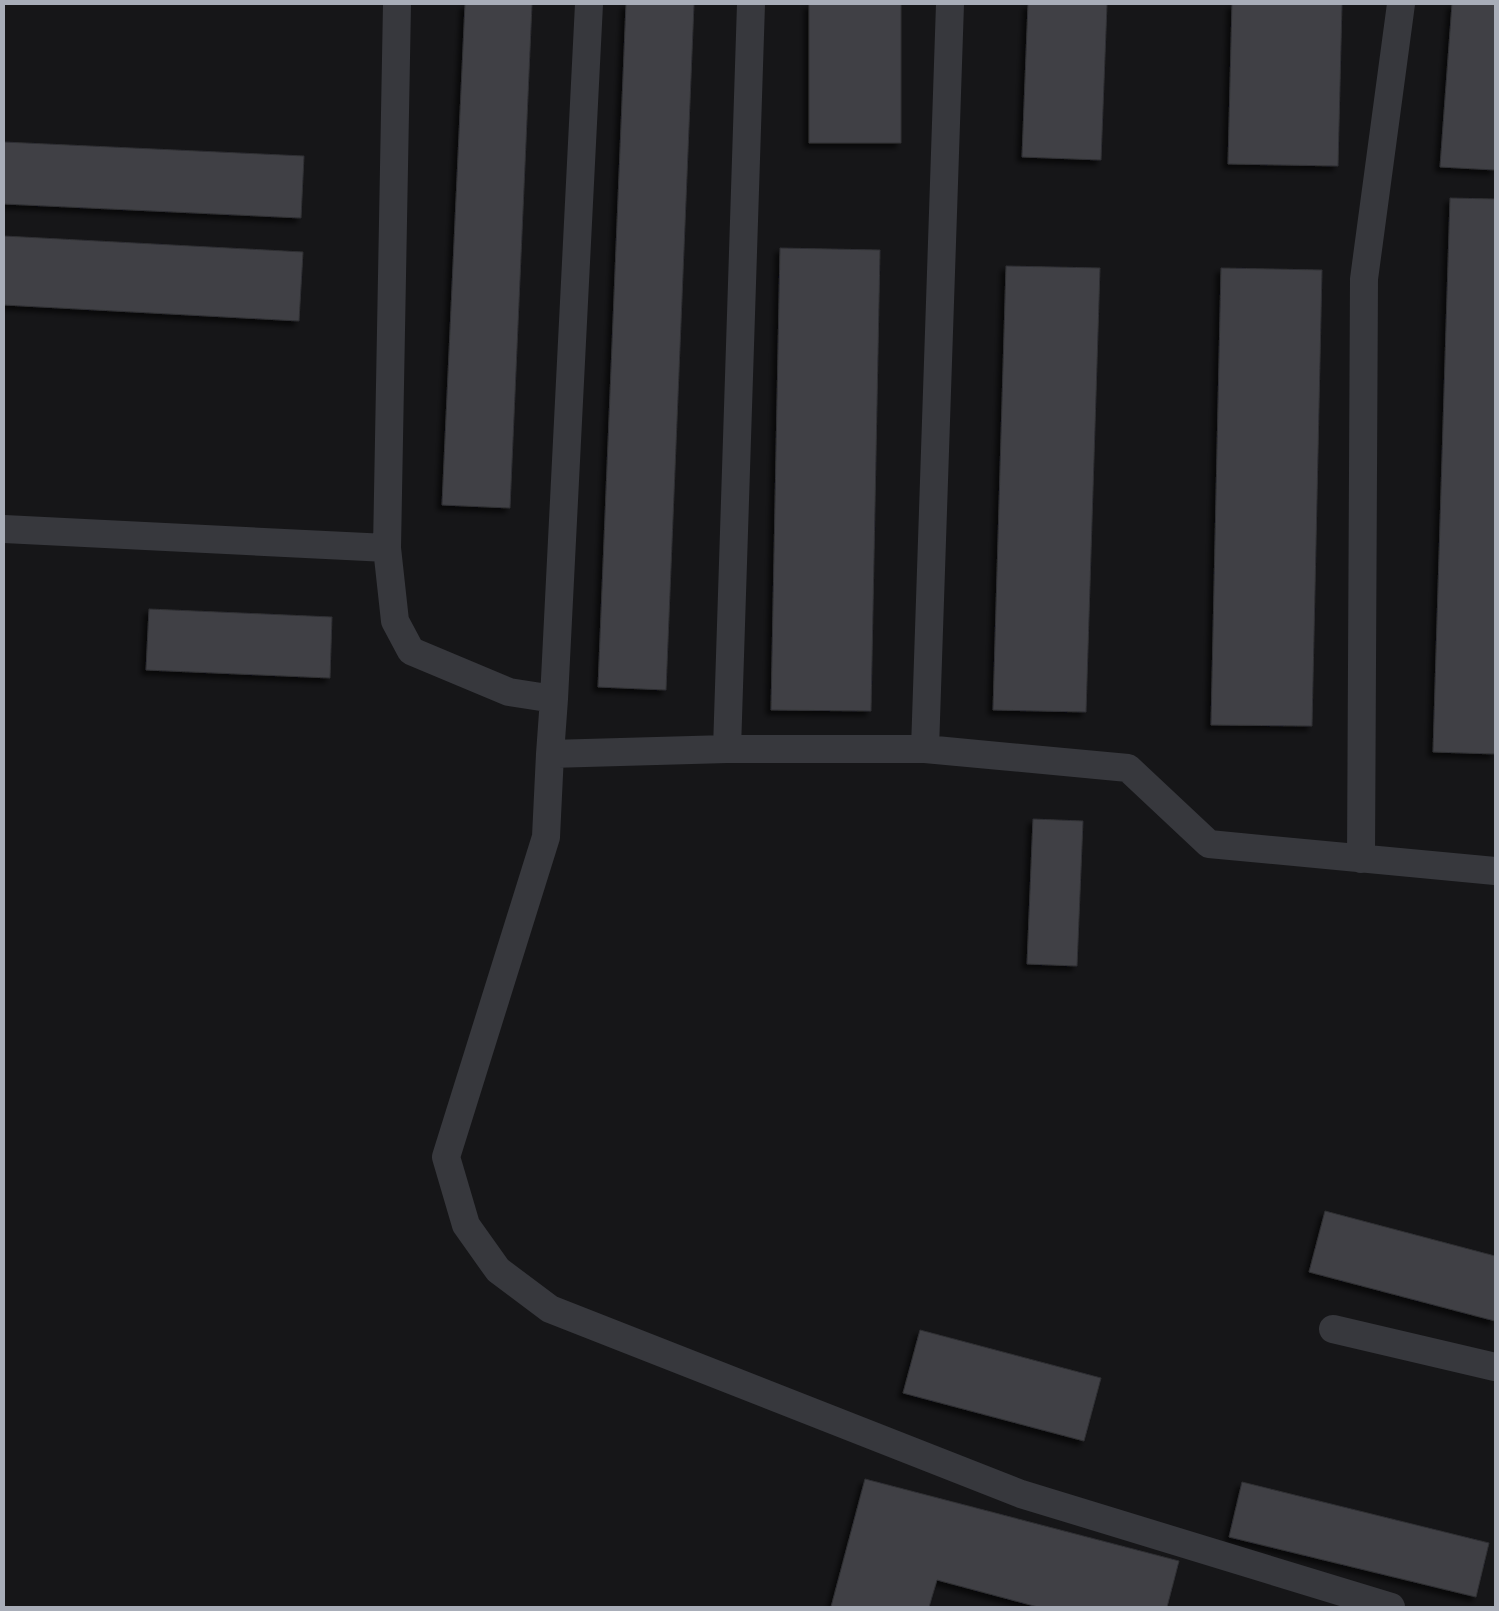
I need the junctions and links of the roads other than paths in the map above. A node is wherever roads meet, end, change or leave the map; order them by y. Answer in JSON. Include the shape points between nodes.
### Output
{"nodes":[{"id":1,"x":397,"y":4,"type":"edge"},
{"id":2,"x":589,"y":4,"type":"edge"},
{"id":3,"x":751,"y":4,"type":"edge"},
{"id":4,"x":950,"y":4,"type":"edge"},
{"id":5,"x":1401,"y":4,"type":"edge"},
{"id":6,"x":4,"y":529,"type":"edge"},
{"id":7,"x":387,"y":548,"type":"junction"},
{"id":8,"x":554,"y":700,"type":"junction"},
{"id":9,"x":727,"y":749,"type":"junction"},
{"id":10,"x":925,"y":749,"type":"junction"},
{"id":11,"x":550,"y":754,"type":"junction"},
{"id":12,"x":1361,"y":859,"type":"junction"},
{"id":13,"x":1495,"y":871,"type":"edge"},
{"id":14,"x":1333,"y":1329,"type":"dead end"},
{"id":15,"x":1495,"y":1367,"type":"edge"},
{"id":16,"x":1391,"y":1607,"type":"edge"}],
"edges":[{"from":1,"to":7,"type":"lane"},
{"from":2,"to":8,"type":"lane"},
{"from":3,"to":9,"type":"lane"},
{"from":4,"to":10,"type":"lane"},
{"from":5,"to":12,"type":"lane","via":[[1364,279]]},
{"from":6,"to":7,"type":"lane"},
{"from":7,"to":8,"type":"lane","via":[[395,620],[411,651],[509,692]]},
{"from":8,"to":11,"type":"lane"},
{"from":9,"to":10,"type":"lane"},
{"from":9,"to":11,"type":"lane"},
{"from":10,"to":12,"type":"lane","via":[[1128,768],[1209,844]]},
{"from":11,"to":16,"type":"lane","via":[[546,837],[446,1157],[466,1225],[498,1270],[550,1309],[1021,1494]]},
{"from":12,"to":13,"type":"lane"},
{"from":14,"to":15,"type":"lane"}]}
